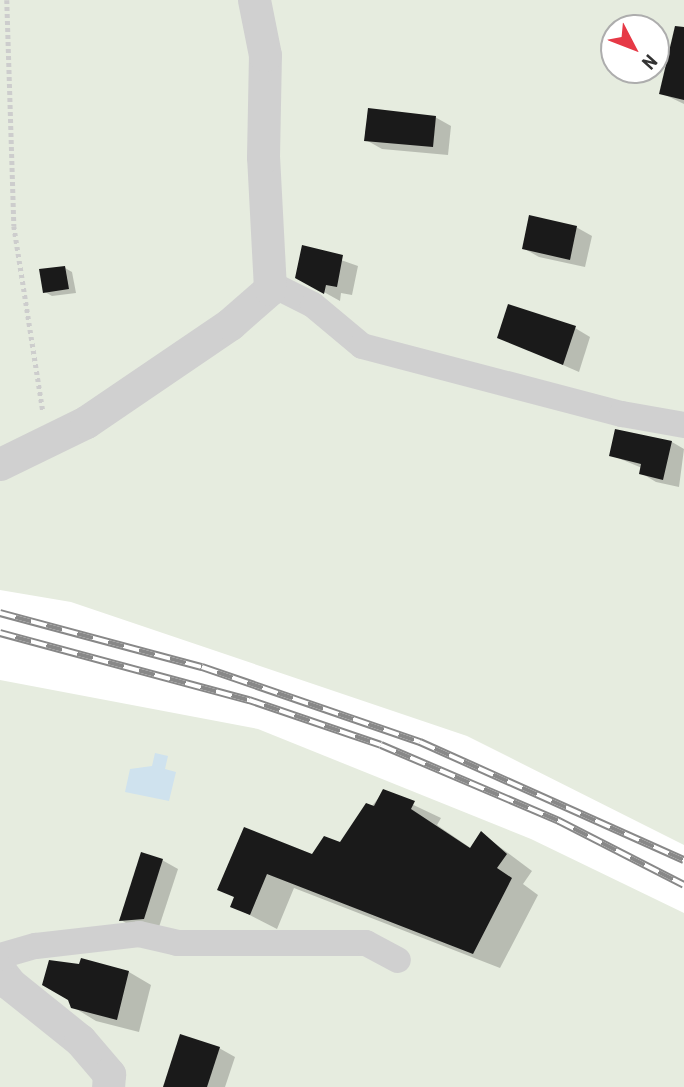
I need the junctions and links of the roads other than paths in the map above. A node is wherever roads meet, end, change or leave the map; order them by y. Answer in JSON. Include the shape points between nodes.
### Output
{"nodes":[{"id":1,"x":254,"y":0,"type":"edge"},
{"id":2,"x":269,"y":283,"type":"junction"},
{"id":3,"x":684,"y":425,"type":"edge"},
{"id":4,"x":0,"y":464,"type":"edge"},
{"id":5,"x":0,"y":956,"type":"edge"},
{"id":6,"x":398,"y":960,"type":"dead end"},
{"id":7,"x":0,"y":971,"type":"edge"},
{"id":8,"x":108,"y":1087,"type":"edge"}],
"edges":[{"from":1,"to":2,"type":"street","via":[[265,55],[263,157]]},
{"from":2,"to":3,"type":"street","via":[[313,305],[362,346],[622,414]]},
{"from":2,"to":4,"type":"street","via":[[270,289],[230,324],[86,422]]},
{"from":5,"to":6,"type":"street","via":[[36,946],[139,934],[177,943],[366,943]]},
{"from":7,"to":8,"type":"street","via":[[80,1040],[109,1074]]}]}
